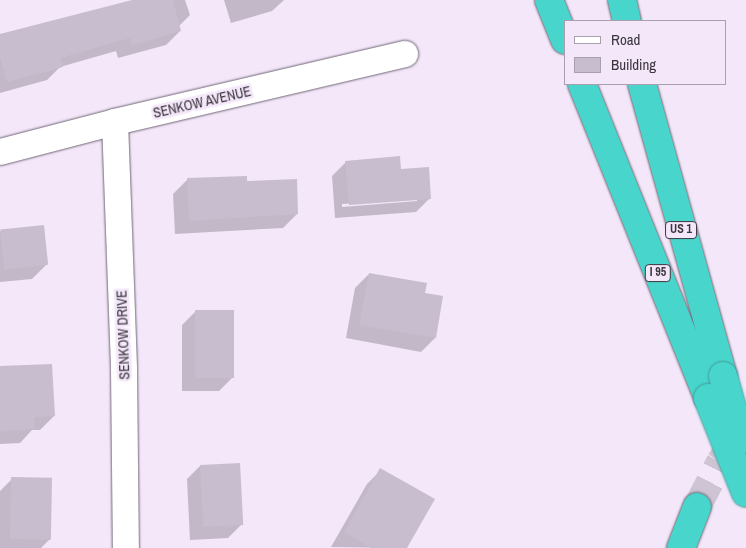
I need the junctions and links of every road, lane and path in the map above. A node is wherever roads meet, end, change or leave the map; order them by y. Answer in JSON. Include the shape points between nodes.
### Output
{"nodes":[{"id":1,"x":550,"y":0,"type":"edge"},
{"id":2,"x":622,"y":0,"type":"edge"},
{"id":3,"x":627,"y":20,"type":"edge"},
{"id":4,"x":564,"y":37,"type":"edge"},
{"id":5,"x":405,"y":54,"type":"dead end"},
{"id":6,"x":582,"y":85,"type":"edge"},
{"id":7,"x":642,"y":85,"type":"edge"},
{"id":8,"x":115,"y":122,"type":"junction"},
{"id":9,"x":0,"y":152,"type":"edge"},
{"id":10,"x":715,"y":387,"type":"junction"},
{"id":11,"x":746,"y":457,"type":"edge"},
{"id":12,"x":746,"y":493,"type":"edge"},
{"id":13,"x":697,"y":507,"type":"tunnel mouth"},
{"id":14,"x":126,"y":548,"type":"edge"},
{"id":15,"x":680,"y":548,"type":"edge"}],
"edges":[{"from":1,"to":4,"type":"highway"},
{"from":2,"to":3,"type":"highway"},
{"from":5,"to":8,"type":"street","name":"SENKOW AVENUE"},
{"from":6,"to":10,"type":"highway","number":"I 95"},
{"from":7,"to":10,"type":"highway","number":"US 1"},
{"from":8,"to":9,"type":"street","name":"SENKOW AVENUE"},
{"from":8,"to":14,"type":"street","name":"SENKOW DRIVE","via":[[124,359]]},
{"from":10,"to":11,"type":"highway","number":"US 1","bridge":true},
{"from":10,"to":12,"type":"highway","number":"I 95","bridge":true},
{"from":13,"to":15,"type":"highway"}]}
